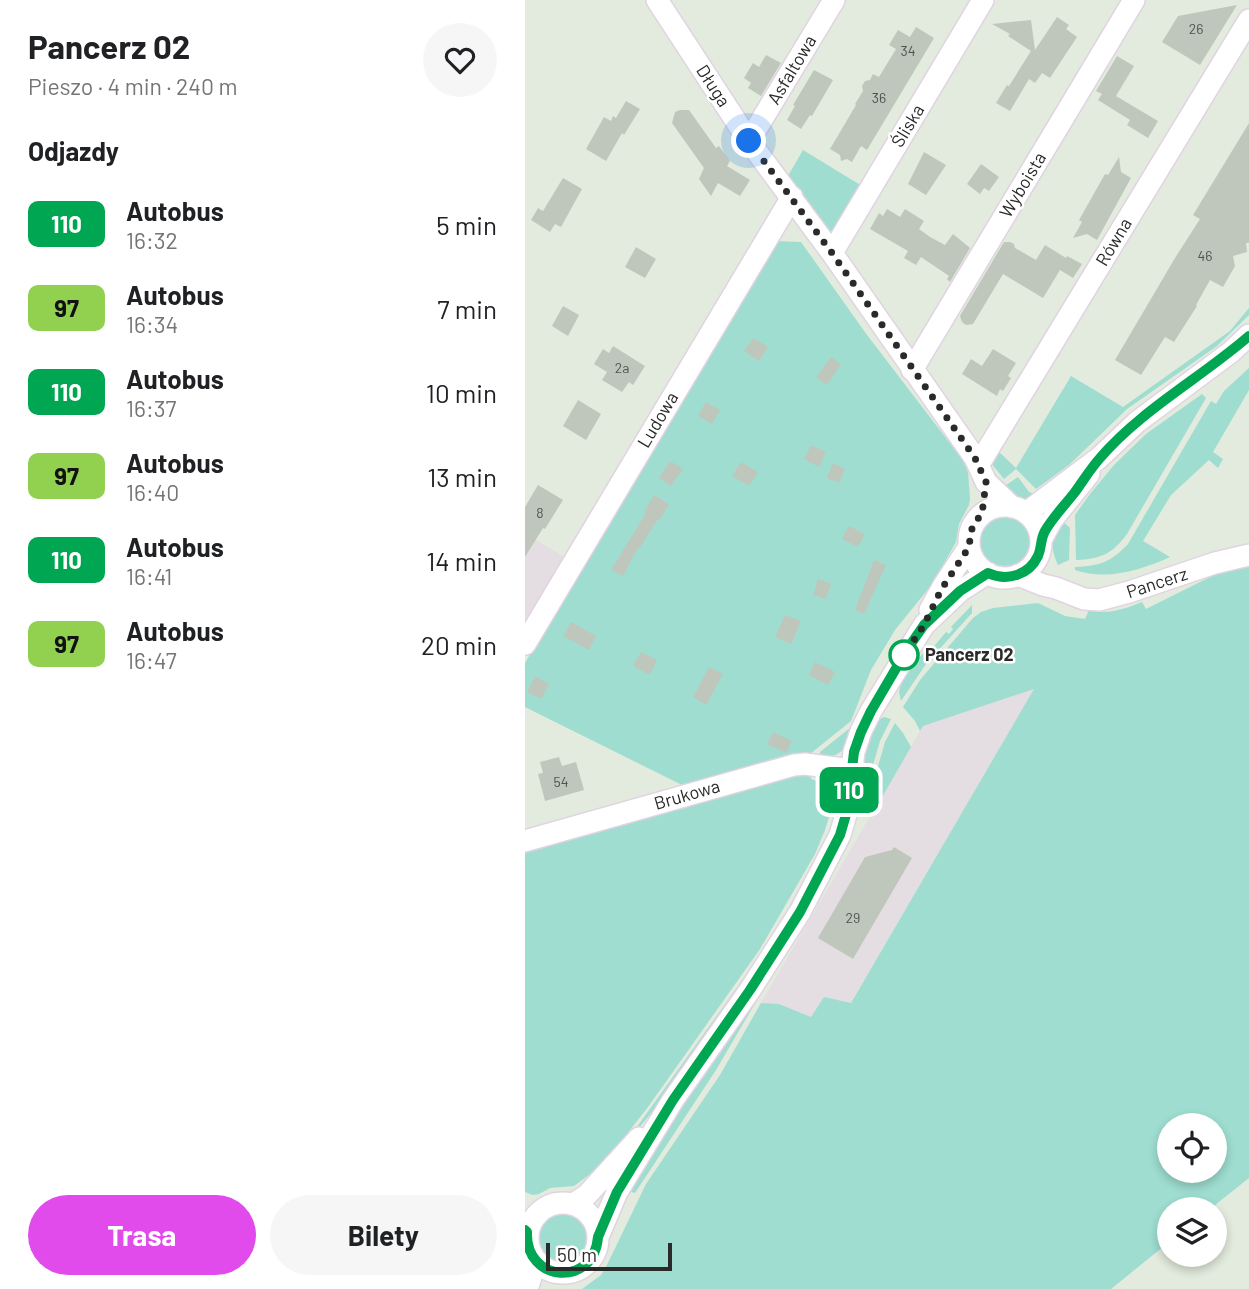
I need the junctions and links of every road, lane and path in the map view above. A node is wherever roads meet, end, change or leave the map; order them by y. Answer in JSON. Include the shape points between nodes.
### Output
{"nodes":[{"id":1,"x":657,"y":0,"type":"edge"},
{"id":2,"x":834,"y":0,"type":"edge"},
{"id":3,"x":983,"y":0,"type":"edge"},
{"id":4,"x":1134,"y":0,"type":"edge"},
{"id":5,"x":1249,"y":20,"type":"edge"},
{"id":6,"x":749,"y":141,"type":"junction"},
{"id":7,"x":792,"y":197,"type":"junction"},
{"id":8,"x":832,"y":253,"type":"junction"},
{"id":9,"x":1249,"y":335,"type":"edge"},
{"id":10,"x":912,"y":370,"type":"junction"},
{"id":11,"x":1099,"y":458,"type":"junction"},
{"id":12,"x":982,"y":472,"type":"junction"},
{"id":13,"x":1019,"y":510,"type":"junction"},
{"id":14,"x":982,"y":514,"type":"junction"},
{"id":15,"x":969,"y":547,"type":"junction"},
{"id":16,"x":1040,"y":547,"type":"junction"},
{"id":17,"x":1249,"y":555,"type":"edge"},
{"id":18,"x":988,"y":573,"type":"junction"},
{"id":19,"x":1018,"y":575,"type":"junction"},
{"id":20,"x":1064,"y":591,"type":"junction"},
{"id":21,"x":924,"y":625,"type":"junction"},
{"id":22,"x":525,"y":644,"type":"edge"},
{"id":23,"x":851,"y":770,"type":"junction"},
{"id":24,"x":525,"y":841,"type":"edge"},
{"id":25,"x":673,"y":1100,"type":"junction"},
{"id":26,"x":573,"y":1204,"type":"junction"},
{"id":27,"x":531,"y":1209,"type":"edge"},
{"id":28,"x":526,"y":1231,"type":"edge"},
{"id":29,"x":598,"y":1237,"type":"junction"},
{"id":30,"x":533,"y":1257,"type":"junction"},
{"id":31,"x":557,"y":1281,"type":"edge"},
{"id":32,"x":527,"y":1289,"type":"edge"}],
"edges":[{"from":1,"to":6,"type":"street","name":"Długa"},
{"from":2,"to":6,"type":"street","name":"Asfaltowa"},
{"from":3,"to":8,"type":"street","name":"Śliska"},
{"from":4,"to":10,"type":"street","name":"Wyboista"},
{"from":5,"to":12,"type":"street","name":"Równa","via":[[982,459]]},
{"from":6,"to":7,"type":"street","name":"Długa"},
{"from":7,"to":8,"type":"street","name":"Długa"},
{"from":7,"to":22,"type":"street","name":"Ludowa"},
{"from":8,"to":10,"type":"street","name":"Długa"},
{"from":9,"to":11,"type":"street","via":[[1137,422]]},
{"from":10,"to":12,"type":"street","name":"Długa"},
{"from":11,"to":13,"type":"street"},
{"from":11,"to":16,"type":"street","via":[[1052,520]]},
{"from":12,"to":13,"type":"street","name":"Długa"},
{"from":12,"to":14,"type":"street"},
{"from":13,"to":14,"type":"street","via":[[996,507]]},
{"from":13,"to":16,"type":"street","via":[[1036,524]]},
{"from":14,"to":15,"type":"street","via":[[971,531]]},
{"from":15,"to":18,"type":"street","via":[[977,564]]},
{"from":15,"to":21,"type":"street"},
{"from":16,"to":19,"type":"street","via":[[1030,566]]},
{"from":16,"to":20,"type":"street","via":[[1047,571]]},
{"from":17,"to":20,"type":"street","name":"Pancerz","via":[[1099,600]]},
{"from":18,"to":19,"type":"street","via":[[1006,578]]},
{"from":18,"to":21,"type":"street","via":[[960,591]]},
{"from":19,"to":20,"type":"street","name":"Pancerz"},
{"from":21,"to":23,"type":"street","via":[[864,724]]},
{"from":23,"to":24,"type":"street","name":"Brukowa","via":[[794,765]]},
{"from":23,"to":25,"type":"street","via":[[840,835],[800,912]]},
{"from":25,"to":26,"type":"street","via":[[586,1196]]},
{"from":25,"to":29,"type":"street","via":[[617,1192]]},
{"from":26,"to":27,"type":"street"},
{"from":26,"to":29,"type":"street","via":[[593,1219]]},
{"from":27,"to":28,"type":"street"},
{"from":28,"to":30,"type":"street"},
{"from":29,"to":31,"type":"street","via":[[588,1263]]},
{"from":30,"to":31,"type":"street","via":[[554,1272]]},
{"from":30,"to":32,"type":"street"}]}
